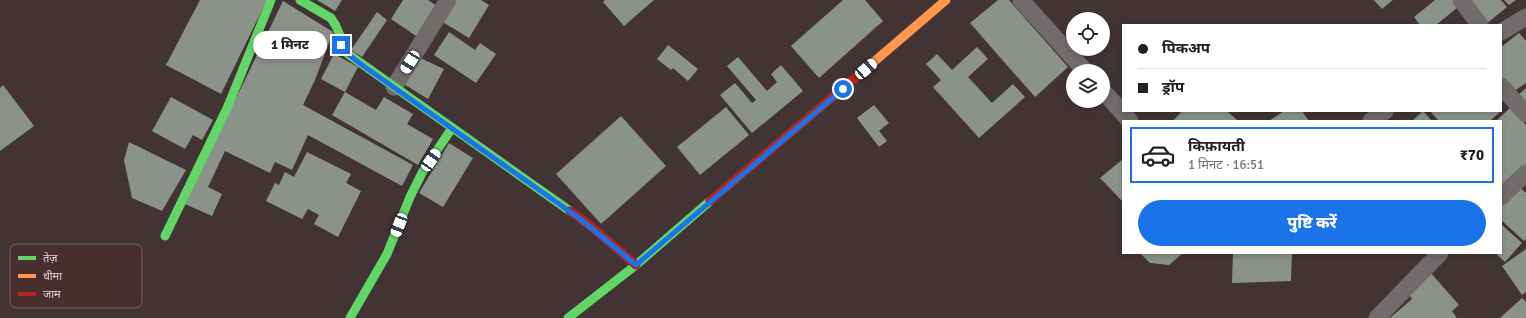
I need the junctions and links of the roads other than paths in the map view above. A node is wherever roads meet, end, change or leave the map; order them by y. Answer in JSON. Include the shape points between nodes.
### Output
{"nodes":[{"id":1,"x":271,"y":0,"type":"edge"},
{"id":2,"x":300,"y":0,"type":"edge"},
{"id":3,"x":448,"y":0,"type":"edge"},
{"id":4,"x":946,"y":0,"type":"edge"},
{"id":5,"x":1021,"y":0,"type":"edge"},
{"id":6,"x":1461,"y":0,"type":"edge"},
{"id":7,"x":1526,"y":16,"type":"edge"},
{"id":8,"x":1479,"y":24,"type":"edge"},
{"id":9,"x":1502,"y":31,"type":"edge"},
{"id":10,"x":1079,"y":64,"type":"edge"},
{"id":11,"x":1502,"y":87,"type":"edge"},
{"id":12,"x":394,"y":88,"type":"junction"},
{"id":13,"x":1110,"y":99,"type":"edge"},
{"id":14,"x":1384,"y":112,"type":"edge"},
{"id":15,"x":1526,"y":114,"type":"edge"},
{"id":16,"x":1129,"y":120,"type":"edge"},
{"id":17,"x":1372,"y":120,"type":"edge"},
{"id":18,"x":452,"y":128,"type":"junction"},
{"id":19,"x":1526,"y":173,"type":"edge"},
{"id":20,"x":1502,"y":196,"type":"edge"},
{"id":21,"x":165,"y":236,"type":"dead end"},
{"id":22,"x":1439,"y":254,"type":"edge"},
{"id":23,"x":636,"y":265,"type":"junction"},
{"id":24,"x":350,"y":318,"type":"edge"},
{"id":25,"x":568,"y":318,"type":"edge"},
{"id":26,"x":1377,"y":318,"type":"edge"}],
"edges":[{"from":1,"to":21,"type":"main road","via":[[228,106]]},
{"from":2,"to":12,"type":"main road","via":[[328,16],[334,22],[341,45],[348,54]]},
{"from":3,"to":12,"type":"street"},
{"from":4,"to":23,"type":"main road"},
{"from":5,"to":10,"type":"street"},
{"from":6,"to":8,"type":"street"},
{"from":7,"to":9,"type":"street"},
{"from":11,"to":15,"type":"street"},
{"from":12,"to":18,"type":"main road"},
{"from":13,"to":16,"type":"street"},
{"from":14,"to":17,"type":"street"},
{"from":18,"to":23,"type":"main road","via":[[582,220]]},
{"from":18,"to":24,"type":"main road","via":[[410,197],[388,254]]},
{"from":19,"to":20,"type":"street"},
{"from":22,"to":26,"type":"street"},
{"from":23,"to":25,"type":"main road"}]}
